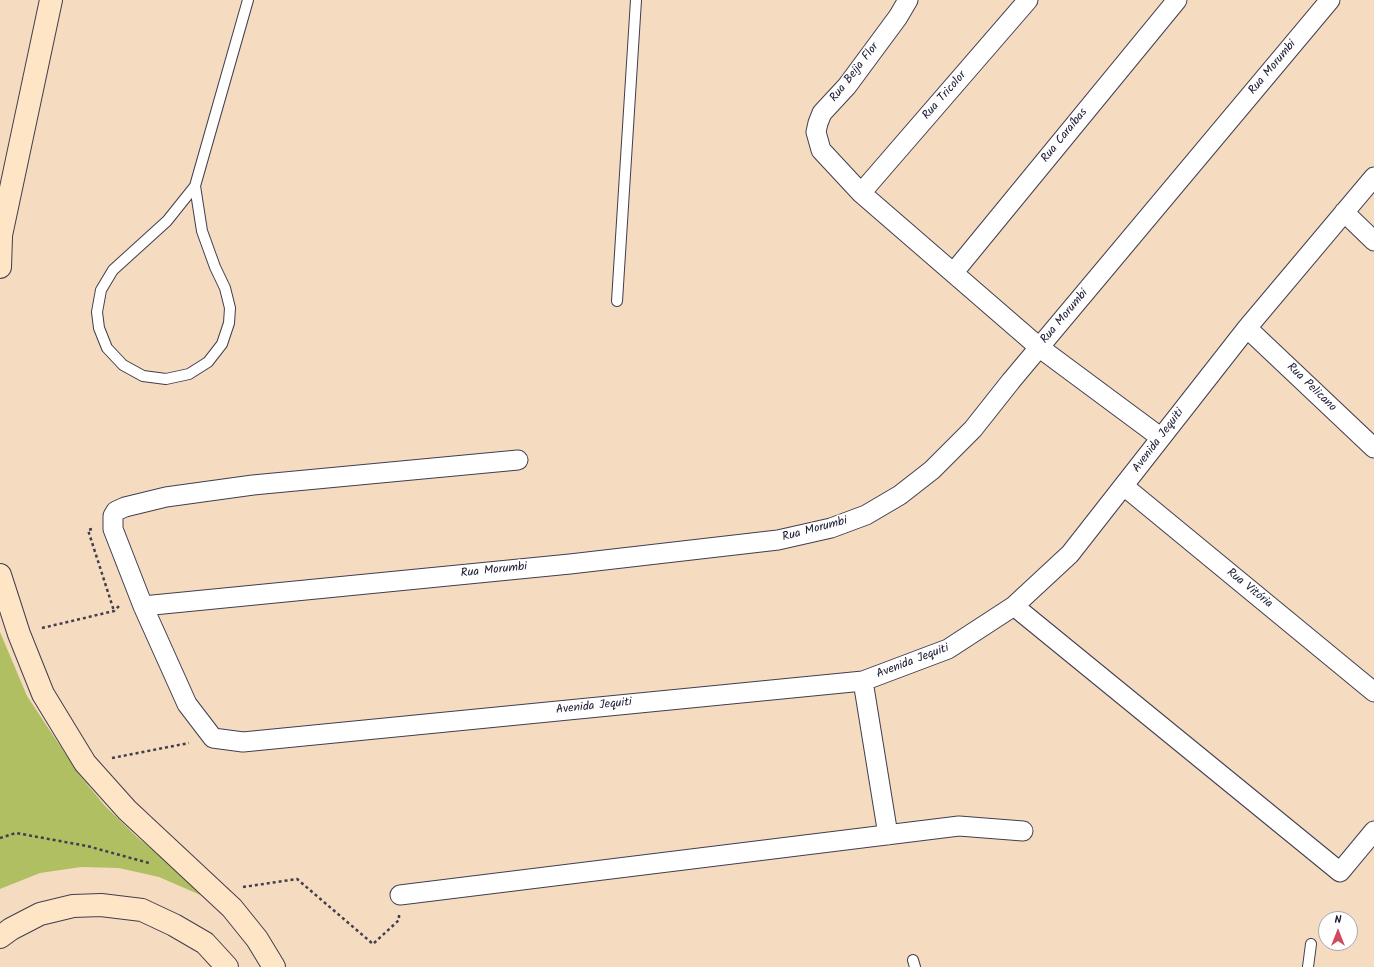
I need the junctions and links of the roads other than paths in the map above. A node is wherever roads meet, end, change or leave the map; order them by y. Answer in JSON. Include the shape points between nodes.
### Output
{"nodes":[{"id":1,"x":51,"y":0,"type":"edge"},
{"id":2,"x":248,"y":0,"type":"edge"},
{"id":3,"x":636,"y":0,"type":"edge"},
{"id":4,"x":908,"y":0,"type":"edge"},
{"id":5,"x":1028,"y":0,"type":"edge"},
{"id":6,"x":1177,"y":0,"type":"edge"},
{"id":7,"x":1330,"y":0,"type":"edge"},
{"id":8,"x":1374,"y":177,"type":"edge"},
{"id":9,"x":195,"y":186,"type":"junction"},
{"id":10,"x":861,"y":193,"type":"junction"},
{"id":11,"x":1344,"y":212,"type":"junction"},
{"id":12,"x":0,"y":239,"type":"edge"},
{"id":13,"x":1374,"y":241,"type":"edge"},
{"id":14,"x":0,"y":267,"type":"edge"},
{"id":15,"x":954,"y":272,"type":"junction"},
{"id":16,"x":616,"y":301,"type":"dead end"},
{"id":17,"x":1247,"y":328,"type":"junction"},
{"id":18,"x":1040,"y":348,"type":"junction"},
{"id":19,"x":1160,"y":437,"type":"junction"},
{"id":20,"x":1374,"y":448,"type":"edge"},
{"id":21,"x":518,"y":460,"type":"dead end"},
{"id":22,"x":1125,"y":487,"type":"junction"},
{"id":23,"x":0,"y":575,"type":"edge"},
{"id":24,"x":140,"y":599,"type":"junction"},
{"id":25,"x":1014,"y":606,"type":"junction"},
{"id":26,"x":863,"y":681,"type":"junction"},
{"id":27,"x":1374,"y":692,"type":"edge"},
{"id":28,"x":1023,"y":831,"type":"dead end"},
{"id":29,"x":1374,"y":831,"type":"edge"},
{"id":30,"x":888,"y":835,"type":"junction"},
{"id":31,"x":400,"y":895,"type":"road end"},
{"id":32,"x":0,"y":937,"type":"edge"},
{"id":33,"x":1311,"y":944,"type":"dead end"},
{"id":34,"x":227,"y":967,"type":"edge"},
{"id":35,"x":274,"y":967,"type":"edge"},
{"id":36,"x":1308,"y":967,"type":"edge"}],
"edges":[{"from":1,"to":12,"type":"main road"},
{"from":2,"to":9,"type":"lane"},
{"from":3,"to":16,"type":"lane"},
{"from":4,"to":10,"type":"street","name":"Rua Beija Flor","via":[[847,86],[822,114],[816,132],[821,150]]},
{"from":5,"to":10,"type":"street","name":"Rua Tricolor"},
{"from":6,"to":15,"type":"street","name":"Rua Caraíbas"},
{"from":7,"to":18,"type":"street","name":"Rua Morumbi"},
{"from":8,"to":11,"type":"street","name":"Avenida Jequiti"},
{"from":9,"to":9,"type":"lane","via":[[167,221],[113,270],[101,290],[97,312],[99,328],[107,348],[123,365],[143,376],[166,379],[189,374],[208,362],[222,344],[229,323],[230,308],[227,295],[202,231]]},
{"from":10,"to":15,"type":"street"},
{"from":11,"to":13,"type":"street"},
{"from":11,"to":17,"type":"street","name":"Avenida Jequiti"},
{"from":12,"to":14,"type":"main road"},
{"from":15,"to":18,"type":"street"},
{"from":17,"to":19,"type":"street","name":"Avenida Jequiti"},
{"from":17,"to":20,"type":"street","name":"Rua Pelicano"},
{"from":18,"to":19,"type":"street"},
{"from":18,"to":24,"type":"street","name":"Rua Morumbi","via":[[973,429],[932,470],[900,495],[866,515],[831,528],[778,540],[639,556]]},
{"from":19,"to":22,"type":"street","name":"Avenida Jequiti"},
{"from":21,"to":24,"type":"street","via":[[253,485],[166,497],[125,507],[116,512],[112,524]]},
{"from":22,"to":25,"type":"street","name":"Avenida Jequiti","via":[[1070,554]]},
{"from":22,"to":27,"type":"street","name":"Rua Vitória"},
{"from":23,"to":35,"type":"main road","via":[[19,634],[43,694],[85,763],[127,810],[226,903],[257,939]]},
{"from":24,"to":26,"type":"street","name":"Avenida Jequiti","via":[[187,704],[213,738],[243,742]]},
{"from":25,"to":26,"type":"street","name":"Avenida Jequiti","via":[[948,649]]},
{"from":25,"to":29,"type":"street","via":[[1340,872]]},
{"from":26,"to":30,"type":"street"},
{"from":28,"to":30,"type":"street","via":[[959,826]]},
{"from":30,"to":31,"type":"street"},
{"from":32,"to":34,"type":"main road","via":[[40,914],[72,906],[101,905],[128,908],[142,910],[205,943]]},
{"from":33,"to":36,"type":"lane"}]}
